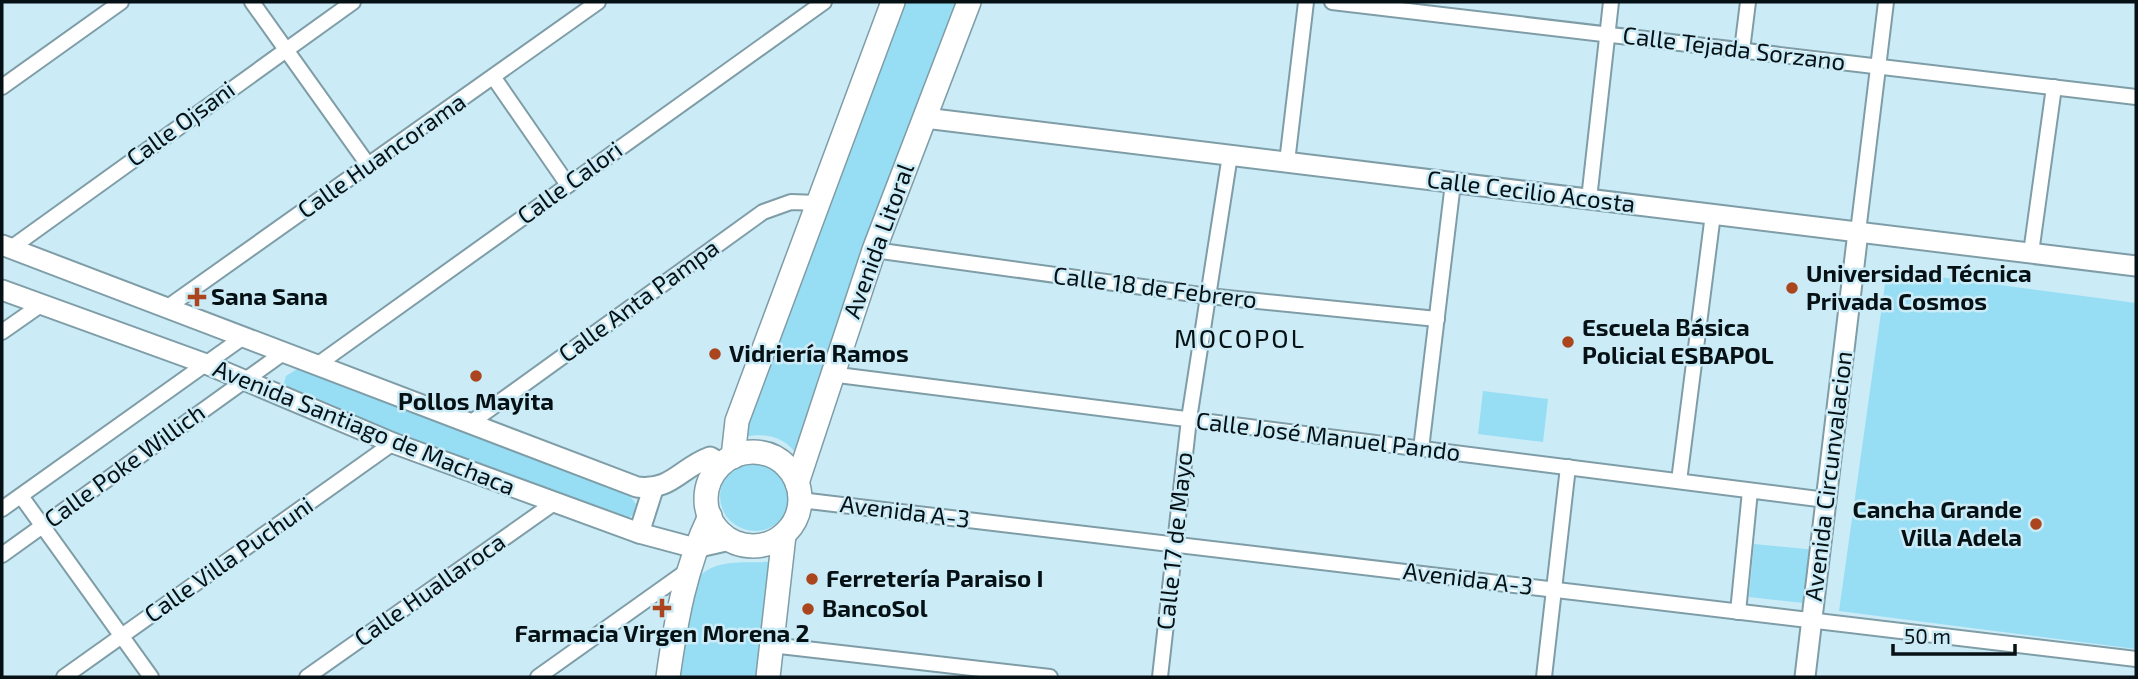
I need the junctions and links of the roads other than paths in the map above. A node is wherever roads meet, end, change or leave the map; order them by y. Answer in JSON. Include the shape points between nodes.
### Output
{"nodes":[{"id":1,"x":121,"y":2,"type":"edge"},
{"id":2,"x":252,"y":2,"type":"edge"},
{"id":3,"x":353,"y":2,"type":"edge"},
{"id":4,"x":598,"y":2,"type":"edge"},
{"id":5,"x":824,"y":2,"type":"edge"},
{"id":6,"x":892,"y":2,"type":"edge"},
{"id":7,"x":969,"y":2,"type":"edge"},
{"id":8,"x":1306,"y":2,"type":"edge"},
{"id":9,"x":1332,"y":2,"type":"edge"},
{"id":10,"x":1611,"y":2,"type":"edge"},
{"id":11,"x":1748,"y":2,"type":"edge"},
{"id":12,"x":1886,"y":2,"type":"edge"},
{"id":13,"x":1608,"y":34,"type":"junction"},
{"id":14,"x":285,"y":49,"type":"junction"},
{"id":15,"x":1742,"y":50,"type":"junction"},
{"id":16,"x":1877,"y":66,"type":"junction"},
{"id":17,"x":494,"y":78,"type":"junction"},
{"id":18,"x":2,"y":87,"type":"edge"},
{"id":19,"x":2054,"y":87,"type":"junction"},
{"id":20,"x":2136,"y":97,"type":"edge"},
{"id":21,"x":925,"y":118,"type":"junction"},
{"id":22,"x":1230,"y":155,"type":"junction"},
{"id":23,"x":1287,"y":162,"type":"junction"},
{"id":24,"x":369,"y":166,"type":"junction"},
{"id":25,"x":1453,"y":183,"type":"junction"},
{"id":26,"x":568,"y":185,"type":"junction"},
{"id":27,"x":1589,"y":199,"type":"junction"},
{"id":28,"x":818,"y":203,"type":"junction"},
{"id":29,"x":1713,"y":214,"type":"junction"},
{"id":30,"x":1858,"y":232,"type":"junction"},
{"id":31,"x":6,"y":246,"type":"edge"},
{"id":32,"x":874,"y":250,"type":"junction"},
{"id":33,"x":2031,"y":253,"type":"junction"},
{"id":34,"x":2136,"y":266,"type":"edge"},
{"id":35,"x":2,"y":290,"type":"edge"},
{"id":36,"x":1208,"y":296,"type":"junction"},
{"id":37,"x":42,"y":304,"type":"junction"},
{"id":38,"x":165,"y":309,"type":"junction"},
{"id":39,"x":1437,"y":319,"type":"junction"},
{"id":40,"x":2,"y":332,"type":"edge"},
{"id":41,"x":242,"y":338,"type":"junction"},
{"id":42,"x":283,"y":353,"type":"junction"},
{"id":43,"x":206,"y":364,"type":"junction"},
{"id":44,"x":317,"y":365,"type":"junction"},
{"id":45,"x":830,"y":374,"type":"junction"},
{"id":46,"x":243,"y":381,"type":"junction"},
{"id":47,"x":1189,"y":419,"type":"junction"},
{"id":48,"x":469,"y":424,"type":"junction"},
{"id":49,"x":393,"y":443,"type":"junction"},
{"id":50,"x":1421,"y":449,"type":"junction"},
{"id":51,"x":727,"y":460,"type":"junction"},
{"id":52,"x":1568,"y":467,"type":"junction"},
{"id":53,"x":1679,"y":481,"type":"junction"},
{"id":54,"x":653,"y":489,"type":"junction"},
{"id":55,"x":799,"y":491,"type":"junction"},
{"id":56,"x":1750,"y":491,"type":"junction"},
{"id":57,"x":20,"y":496,"type":"junction"},
{"id":58,"x":1826,"y":500,"type":"junction"},
{"id":59,"x":554,"y":503,"type":"junction"},
{"id":60,"x":2,"y":509,"type":"edge"},
{"id":61,"x":710,"y":516,"type":"junction"},
{"id":62,"x":43,"y":527,"type":"junction"},
{"id":63,"x":639,"y":533,"type":"junction"},
{"id":64,"x":784,"y":534,"type":"junction"},
{"id":65,"x":730,"y":540,"type":"junction"},
{"id":66,"x":1175,"y":544,"type":"junction"},
{"id":67,"x":695,"y":548,"type":"junction"},
{"id":68,"x":2,"y":555,"type":"edge"},
{"id":69,"x":687,"y":571,"type":"junction"},
{"id":70,"x":1554,"y":590,"type":"junction"},
{"id":71,"x":1738,"y":612,"type":"junction"},
{"id":72,"x":1812,"y":620,"type":"junction"},
{"id":73,"x":121,"y":636,"type":"junction"},
{"id":74,"x":771,"y":645,"type":"junction"},
{"id":75,"x":2136,"y":659,"type":"edge"},
{"id":76,"x":64,"y":677,"type":"edge"},
{"id":77,"x":151,"y":677,"type":"edge"},
{"id":78,"x":307,"y":677,"type":"edge"},
{"id":79,"x":538,"y":677,"type":"edge"},
{"id":80,"x":668,"y":677,"type":"edge"},
{"id":81,"x":768,"y":677,"type":"edge"},
{"id":82,"x":1050,"y":677,"type":"edge"},
{"id":83,"x":1160,"y":677,"type":"edge"},
{"id":84,"x":1544,"y":677,"type":"edge"},
{"id":85,"x":1805,"y":677,"type":"edge"}],
"edges":[{"from":1,"to":18,"type":"street"},
{"from":2,"to":14,"type":"street"},
{"from":3,"to":14,"type":"street","name":"Calle Ojsani"},
{"from":4,"to":17,"type":"street","name":"Calle Huancorama"},
{"from":5,"to":26,"type":"street","name":"Calle Calori"},
{"from":6,"to":28,"type":"main road"},
{"from":7,"to":21,"type":"main road","name":"Avenida Litoral"},
{"from":8,"to":23,"type":"street"},
{"from":9,"to":13,"type":"street","name":"Calle Tejada Sorzano"},
{"from":10,"to":13,"type":"street"},
{"from":11,"to":15,"type":"street"},
{"from":12,"to":16,"type":"street"},
{"from":13,"to":15,"type":"street","name":"Calle Tejada Sorzano"},
{"from":13,"to":27,"type":"street"},
{"from":14,"to":24,"type":"street"},
{"from":14,"to":31,"type":"street","name":"Calle Ojsani"},
{"from":15,"to":16,"type":"street","name":"Calle Tejada Sorzano"},
{"from":16,"to":19,"type":"street","name":"Calle Tejada Sorzano"},
{"from":16,"to":30,"type":"street"},
{"from":17,"to":24,"type":"street","name":"Calle Huancorama"},
{"from":17,"to":26,"type":"street"},
{"from":19,"to":20,"type":"street","name":"Calle Tejada Sorzano"},
{"from":19,"to":33,"type":"street"},
{"from":21,"to":22,"type":"street","name":"Calle Cecilio Acosta"},
{"from":21,"to":32,"type":"main road","name":"Avenida Litoral"},
{"from":22,"to":23,"type":"street","name":"Calle Cecilio Acosta"},
{"from":22,"to":36,"type":"street","name":"Calle 17 de Mayo"},
{"from":23,"to":25,"type":"street","name":"Calle Cecilio Acosta"},
{"from":24,"to":38,"type":"street","name":"Calle Huancorama"},
{"from":25,"to":27,"type":"street","name":"Calle Cecilio Acosta"},
{"from":25,"to":39,"type":"street"},
{"from":26,"to":44,"type":"street","name":"Calle Calori"},
{"from":27,"to":29,"type":"street","name":"Calle Cecilio Acosta"},
{"from":28,"to":48,"type":"street","name":"Calle Anta Pampa","via":[[791,202],[763,212]]},
{"from":28,"to":51,"type":"main road","via":[[737,421]]},
{"from":29,"to":30,"type":"street","name":"Calle Cecilio Acosta"},
{"from":29,"to":53,"type":"street"},
{"from":30,"to":33,"type":"street","name":"Calle Cecilio Acosta"},
{"from":30,"to":58,"type":"street","name":"Avenida Circunvalacion"},
{"from":31,"to":38,"type":"street","name":"Avenida Santiago de Machaca"},
{"from":32,"to":36,"type":"street","name":"Calle 18 de Febrero"},
{"from":32,"to":45,"type":"main road","name":"Avenida Litoral"},
{"from":33,"to":34,"type":"street","name":"Calle Cecilio Acosta"},
{"from":35,"to":37,"type":"street","name":"Avenida Santiago de Machaca"},
{"from":36,"to":39,"type":"street","name":"Calle 18 de Febrero"},
{"from":36,"to":47,"type":"street","name":"Calle 17 de Mayo"},
{"from":37,"to":40,"type":"street"},
{"from":37,"to":43,"type":"street","name":"Avenida Santiago de Machaca"},
{"from":38,"to":41,"type":"street","name":"Avenida Santiago de Machaca"},
{"from":39,"to":50,"type":"street"},
{"from":41,"to":42,"type":"street","name":"Avenida Santiago de Machaca"},
{"from":41,"to":43,"type":"street","name":"Calle Poke Willich"},
{"from":42,"to":44,"type":"street","name":"Avenida Santiago de Machaca"},
{"from":42,"to":46,"type":"street","name":"Calle Poke Willich"},
{"from":43,"to":46,"type":"street","name":"Avenida Santiago de Machaca"},
{"from":43,"to":57,"type":"street","name":"Calle Poke Willich"},
{"from":44,"to":48,"type":"street","name":"Avenida Santiago de Machaca"},
{"from":45,"to":47,"type":"street","name":"Calle José Manuel Pando"},
{"from":45,"to":55,"type":"main road","name":"Avenida Litoral"},
{"from":46,"to":49,"type":"street","name":"Avenida Santiago de Machaca"},
{"from":46,"to":62,"type":"street","name":"Calle Poke Willich"},
{"from":47,"to":50,"type":"street","name":"Calle José Manuel Pando"},
{"from":47,"to":66,"type":"street","name":"Calle 17 de Mayo"},
{"from":48,"to":54,"type":"street","name":"Avenida Santiago de Machaca"},
{"from":49,"to":59,"type":"street","name":"Avenida Santiago de Machaca"},
{"from":49,"to":73,"type":"street","name":"Calle Villa Puchuni"},
{"from":50,"to":52,"type":"street","name":"Calle José Manuel Pando"},
{"from":51,"to":54,"type":"street","via":[[710,457]]},
{"from":51,"to":55,"type":"main road","via":[[751,452],[773,456],[788,467]]},
{"from":51,"to":61,"type":"main road","via":[[712,476],[707,491]]},
{"from":52,"to":53,"type":"street","name":"Calle José Manuel Pando"},
{"from":52,"to":70,"type":"street"},
{"from":53,"to":56,"type":"street","name":"Calle José Manuel Pando"},
{"from":54,"to":63,"type":"street"},
{"from":55,"to":64,"type":"main road","via":[[796,519]]},
{"from":55,"to":66,"type":"street","name":"Avenida A-3"},
{"from":56,"to":58,"type":"street","name":"Calle José Manuel Pando"},
{"from":56,"to":71,"type":"street"},
{"from":57,"to":60,"type":"street","name":"Calle Poke Willich"},
{"from":57,"to":62,"type":"street"},
{"from":58,"to":72,"type":"street","name":"Avenida Circunvalacion"},
{"from":59,"to":63,"type":"street","name":"Avenida Santiago de Machaca"},
{"from":59,"to":78,"type":"street","name":"Calle Huallaroca"},
{"from":61,"to":65,"type":"main road"},
{"from":61,"to":67,"type":"main road"},
{"from":62,"to":68,"type":"street","name":"Calle Poke Willich"},
{"from":62,"to":73,"type":"street"},
{"from":63,"to":67,"type":"street","name":"Avenida Santiago de Machaca"},
{"from":64,"to":65,"type":"main road","via":[[755,546]]},
{"from":64,"to":74,"type":"main road"},
{"from":65,"to":67,"type":"street","name":"Avenida Santiago de Machaca"},
{"from":66,"to":70,"type":"street","name":"Avenida A-3"},
{"from":66,"to":83,"type":"street","name":"Calle 17 de Mayo"},
{"from":67,"to":69,"type":"main road"},
{"from":69,"to":79,"type":"street"},
{"from":69,"to":80,"type":"main road"},
{"from":70,"to":71,"type":"street","name":"Avenida A-3"},
{"from":70,"to":84,"type":"street"},
{"from":71,"to":72,"type":"street","name":"Avenida A-3"},
{"from":72,"to":75,"type":"street","name":"Avenida A-3"},
{"from":72,"to":85,"type":"street","name":"Avenida Circunvalacion"},
{"from":73,"to":76,"type":"street","name":"Calle Villa Puchuni"},
{"from":73,"to":77,"type":"street"},
{"from":74,"to":81,"type":"main road"},
{"from":74,"to":82,"type":"street"}]}
